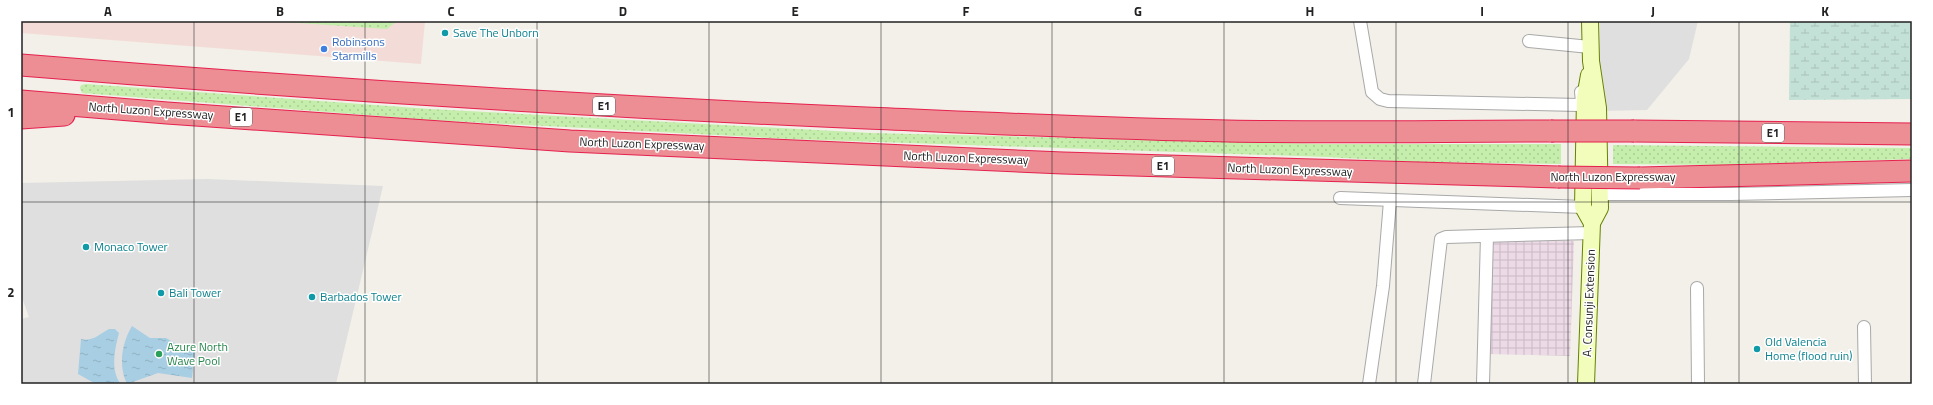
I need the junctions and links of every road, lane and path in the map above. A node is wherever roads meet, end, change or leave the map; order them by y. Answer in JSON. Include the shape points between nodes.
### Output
{"nodes":[{"id":1,"x":1360,"y":21,"type":"edge"},
{"id":2,"x":1590,"y":21,"type":"edge"},
{"id":3,"x":1529,"y":41,"type":"dead end"},
{"id":4,"x":1591,"y":54,"type":"junction"},
{"id":5,"x":21,"y":65,"type":"edge"},
{"id":6,"x":21,"y":101,"type":"edge"},
{"id":7,"x":168,"y":113,"type":"junction"},
{"id":8,"x":21,"y":118,"type":"edge"},
{"id":9,"x":1912,"y":134,"type":"edge"},
{"id":10,"x":1912,"y":171,"type":"edge"},
{"id":11,"x":1912,"y":190,"type":"edge"},
{"id":12,"x":1600,"y":194,"type":"junction"},
{"id":13,"x":1340,"y":198,"type":"dead end"},
{"id":14,"x":1390,"y":201,"type":"junction"},
{"id":15,"x":1583,"y":207,"type":"junction"},
{"id":16,"x":1592,"y":228,"type":"junction"},
{"id":17,"x":1487,"y":236,"type":"junction"},
{"id":18,"x":1697,"y":288,"type":"dead end"},
{"id":19,"x":1864,"y":327,"type":"dead end"},
{"id":20,"x":1369,"y":384,"type":"edge"},
{"id":21,"x":1424,"y":384,"type":"edge"},
{"id":22,"x":1484,"y":384,"type":"edge"},
{"id":23,"x":1586,"y":384,"type":"edge"},
{"id":24,"x":1698,"y":384,"type":"edge"},
{"id":25,"x":1865,"y":384,"type":"edge"}],
"edges":[{"from":1,"to":4,"type":"street","via":[[1372,92],[1380,99],[1388,101],[1579,105],[1582,102],[1582,75]]},
{"from":2,"to":4,"type":"main road"},
{"from":3,"to":4,"type":"street"},
{"from":4,"to":12,"type":"main road","via":[[1598,103]]},
{"from":4,"to":15,"type":"main road","via":[[1585,98]]},
{"from":5,"to":9,"type":"highway","number":"E1","bridge":true,"via":[[570,104],[1056,126],[1227,131]]},
{"from":6,"to":7,"type":"highway","name":"North Luzon Expressway","number":"E1"},
{"from":7,"to":8,"type":"highway"},
{"from":7,"to":10,"type":"highway","name":"North Luzon Expressway","number":"E1","bridge":true,"via":[[570,141],[1063,163],[1640,178]]},
{"from":11,"to":12,"type":"street"},
{"from":12,"to":16,"type":"main road","via":[[1600,208]]},
{"from":13,"to":14,"type":"street"},
{"from":14,"to":15,"type":"street"},
{"from":14,"to":20,"type":"street","via":[[1383,286]]},
{"from":15,"to":16,"type":"main road"},
{"from":16,"to":17,"type":"street"},
{"from":16,"to":23,"type":"main road","name":"A. Consunji Extension"},
{"from":17,"to":21,"type":"street","via":[[1441,239]]},
{"from":17,"to":22,"type":"street"},
{"from":18,"to":24,"type":"street"},
{"from":19,"to":25,"type":"street"}]}
